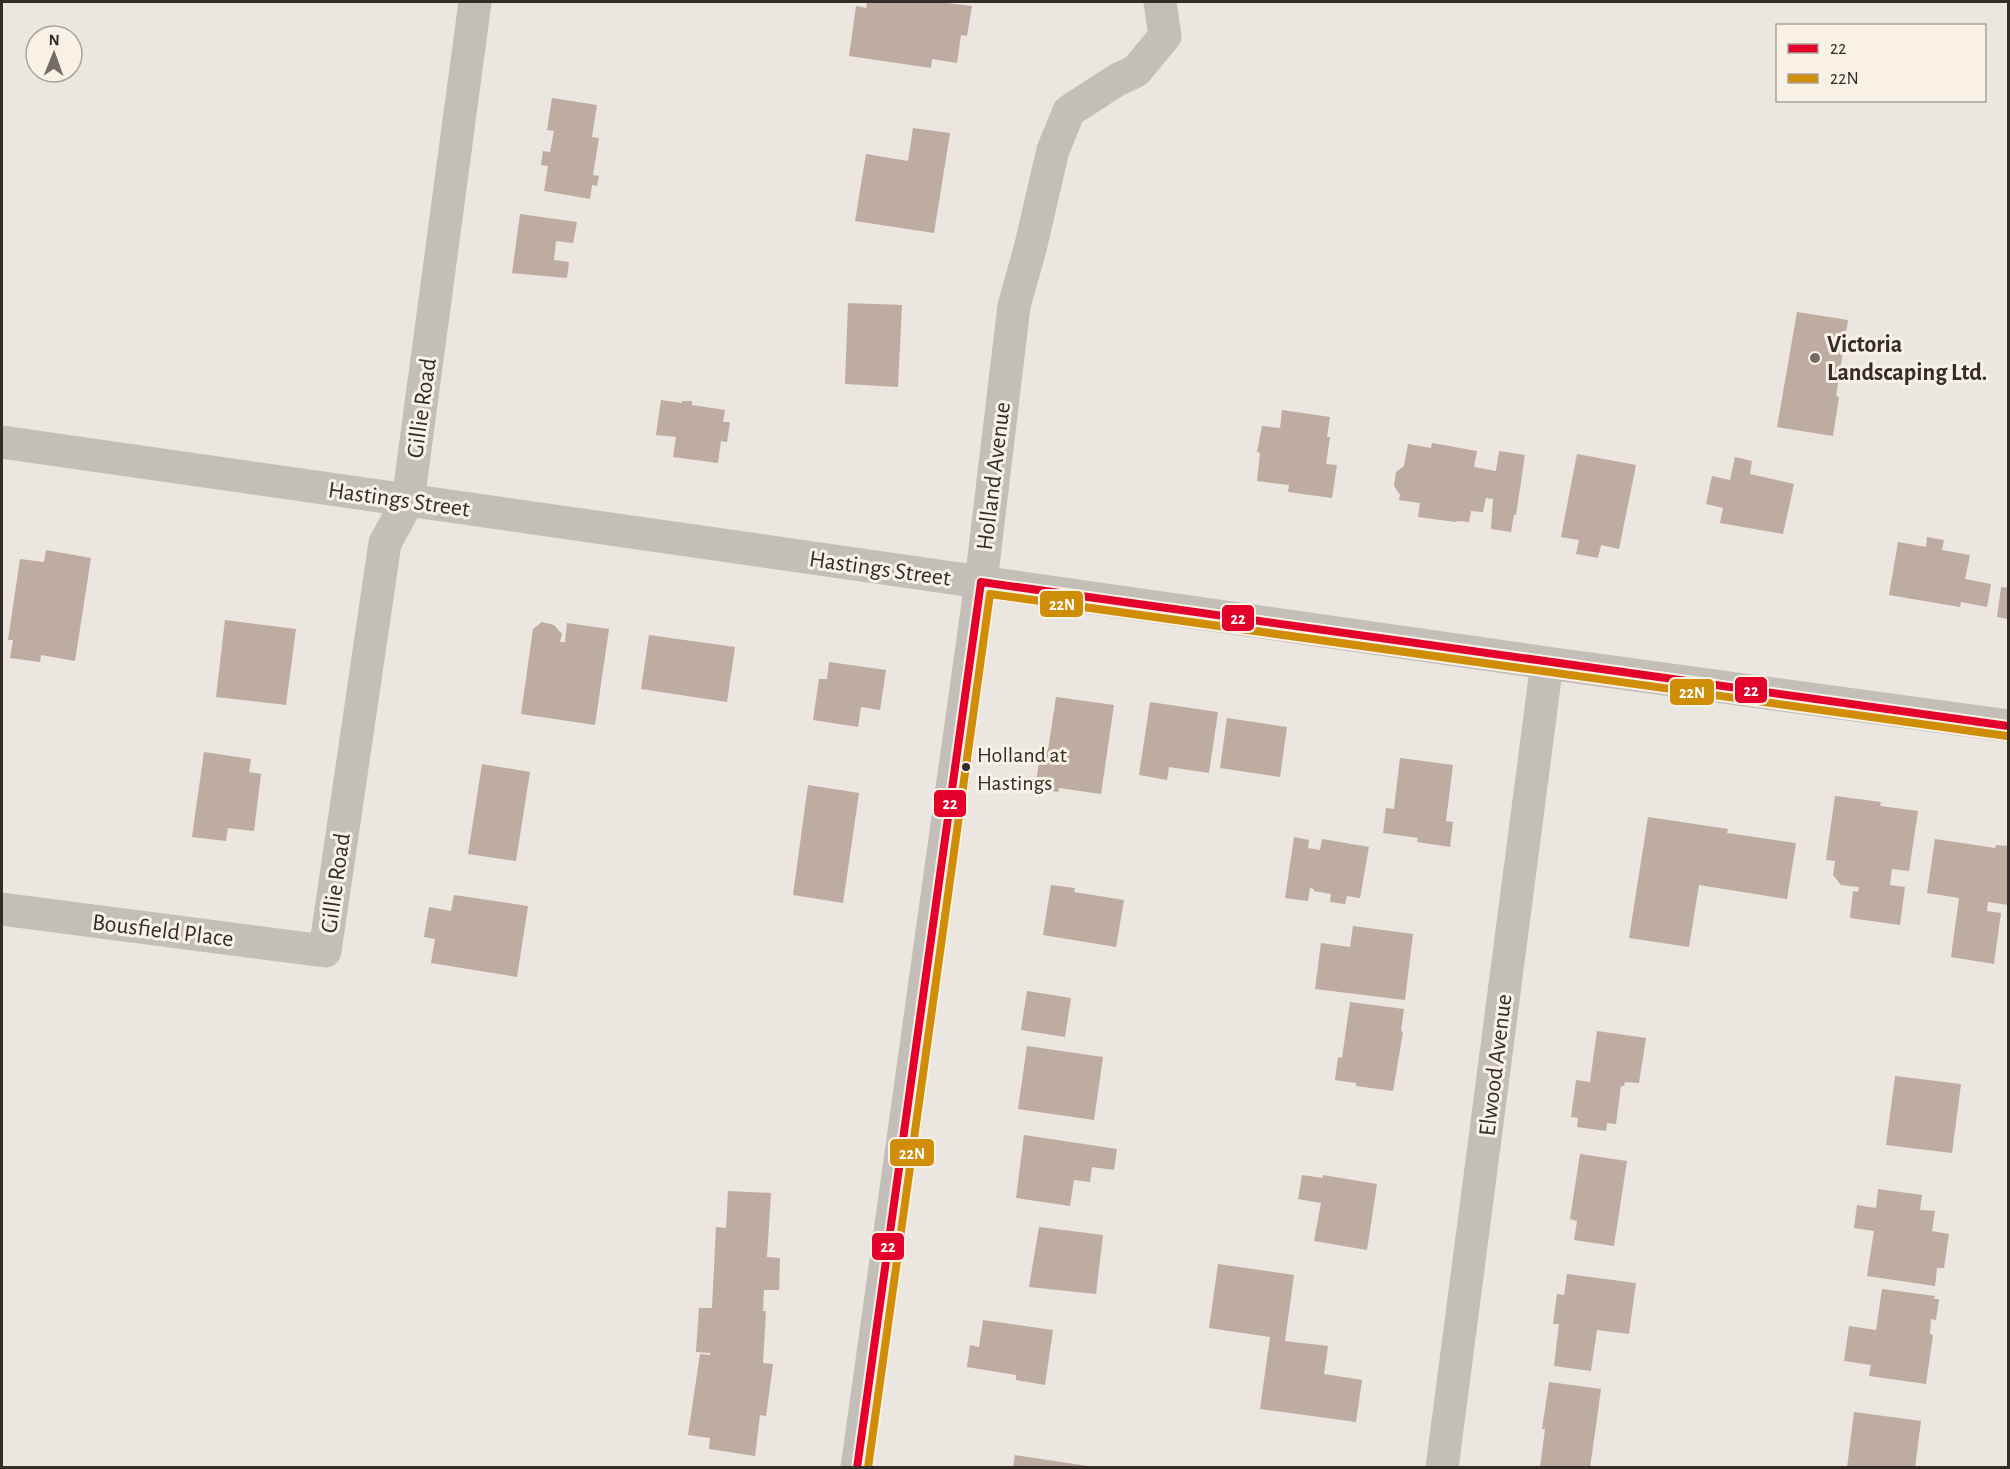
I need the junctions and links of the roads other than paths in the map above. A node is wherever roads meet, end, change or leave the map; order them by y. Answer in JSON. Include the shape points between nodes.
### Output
{"nodes":[{"id":1,"x":476,"y":2,"type":"edge"},
{"id":2,"x":1160,"y":2,"type":"edge"},
{"id":3,"x":2,"y":441,"type":"edge"},
{"id":4,"x":408,"y":501,"type":"junction"},
{"id":5,"x":981,"y":582,"type":"junction"},
{"id":6,"x":1547,"y":663,"type":"junction"},
{"id":7,"x":2008,"y":726,"type":"edge"},
{"id":8,"x":2,"y":909,"type":"edge"},
{"id":9,"x":324,"y":951,"type":"joint"},
{"id":10,"x":857,"y":1467,"type":"edge"},
{"id":11,"x":1442,"y":1467,"type":"edge"}],
"edges":[{"from":1,"to":4,"type":"street","name":"Gillie Road"},
{"from":2,"to":5,"type":"street","name":"Holland Avenue","via":[[1165,36],[1136,71],[1069,111],[1053,150],[1014,306]]},
{"from":3,"to":4,"type":"street","name":"Hastings Street"},
{"from":4,"to":5,"type":"street","name":"Hastings Street"},
{"from":4,"to":9,"type":"street","name":"Gillie Road","via":[[385,543]]},
{"from":5,"to":6,"type":"street","name":"Hastings Street"},
{"from":5,"to":10,"type":"street","name":"Holland Avenue"},
{"from":6,"to":7,"type":"street","name":"Hastings Street"},
{"from":6,"to":11,"type":"street","name":"Elwood Avenue"},
{"from":8,"to":9,"type":"street","name":"Bousfield Place"}]}
